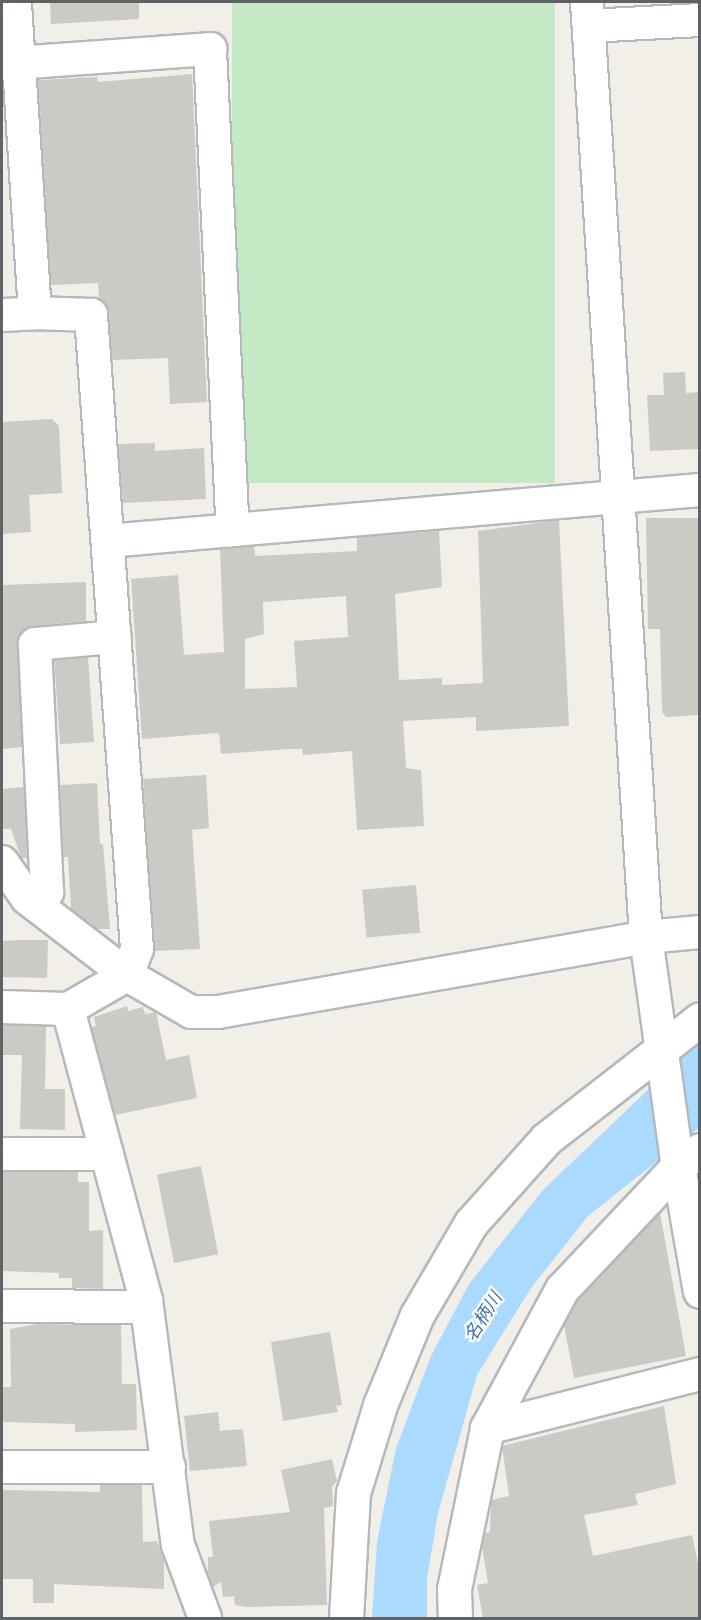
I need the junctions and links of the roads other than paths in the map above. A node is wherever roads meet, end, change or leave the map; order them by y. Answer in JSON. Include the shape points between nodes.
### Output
{"nodes":[{"id":1,"x":15,"y":2,"type":"edge"},
{"id":2,"x":588,"y":14,"type":"edge"},
{"id":3,"x":699,"y":20,"type":"edge"},
{"id":4,"x":10,"y":63,"type":"edge"},
{"id":5,"x":35,"y":313,"type":"junction"},
{"id":6,"x":2,"y":315,"type":"edge"},
{"id":7,"x":699,"y":490,"type":"edge"},
{"id":8,"x":619,"y":494,"type":"junction"},
{"id":9,"x":233,"y":530,"type":"junction"},
{"id":10,"x":108,"y":541,"type":"junction"},
{"id":11,"x":115,"y":637,"type":"junction"},
{"id":12,"x":2,"y":862,"type":"edge"},
{"id":13,"x":38,"y":906,"type":"junction"},
{"id":14,"x":699,"y":932,"type":"edge"},
{"id":15,"x":646,"y":937,"type":"junction"},
{"id":16,"x":127,"y":975,"type":"junction"},
{"id":17,"x":2,"y":1007,"type":"edge"},
{"id":18,"x":68,"y":1009,"type":"junction"},
{"id":19,"x":699,"y":1019,"type":"edge"},
{"id":20,"x":663,"y":1056,"type":"junction"},
{"id":21,"x":2,"y":1154,"type":"edge"},
{"id":22,"x":107,"y":1154,"type":"junction"},
{"id":23,"x":685,"y":1157,"type":"edge"},
{"id":24,"x":699,"y":1291,"type":"edge"},
{"id":25,"x":2,"y":1306,"type":"edge"},
{"id":26,"x":146,"y":1307,"type":"junction"},
{"id":27,"x":699,"y":1374,"type":"edge"},
{"id":28,"x":488,"y":1428,"type":"junction"},
{"id":29,"x":2,"y":1467,"type":"edge"},
{"id":30,"x":169,"y":1467,"type":"junction"},
{"id":31,"x":204,"y":1618,"type":"edge"},
{"id":32,"x":346,"y":1618,"type":"edge"},
{"id":33,"x":455,"y":1618,"type":"edge"}],
"edges":[{"from":1,"to":4,"type":"street"},
{"from":2,"to":3,"type":"street"},
{"from":2,"to":8,"type":"street"},
{"from":4,"to":5,"type":"street"},
{"from":4,"to":9,"type":"street","via":[[210,49]]},
{"from":5,"to":6,"type":"street"},
{"from":5,"to":10,"type":"street","via":[[91,315]]},
{"from":7,"to":8,"type":"street"},
{"from":8,"to":9,"type":"street"},
{"from":8,"to":15,"type":"street"},
{"from":9,"to":10,"type":"street"},
{"from":10,"to":11,"type":"street"},
{"from":11,"to":13,"type":"street","via":[[35,644],[47,892]]},
{"from":11,"to":16,"type":"street","via":[[137,949]]},
{"from":12,"to":13,"type":"street"},
{"from":13,"to":16,"type":"street"},
{"from":14,"to":15,"type":"street"},
{"from":15,"to":16,"type":"street","via":[[218,1011],[191,1012]]},
{"from":15,"to":20,"type":"street"},
{"from":16,"to":18,"type":"street"},
{"from":17,"to":18,"type":"street"},
{"from":18,"to":22,"type":"street"},
{"from":19,"to":20,"type":"street"},
{"from":20,"to":23,"type":"street"},
{"from":20,"to":32,"type":"street","via":[[546,1139],[471,1223],[417,1315],[380,1405],[353,1493]]},
{"from":21,"to":22,"type":"street"},
{"from":22,"to":26,"type":"street"},
{"from":23,"to":24,"type":"street"},
{"from":23,"to":28,"type":"street","via":[[562,1289]]},
{"from":25,"to":26,"type":"street"},
{"from":26,"to":30,"type":"street"},
{"from":27,"to":28,"type":"street"},
{"from":28,"to":33,"type":"street","via":[[454,1589]]},
{"from":29,"to":30,"type":"street"},
{"from":30,"to":31,"type":"street","via":[[178,1545]]}]}
